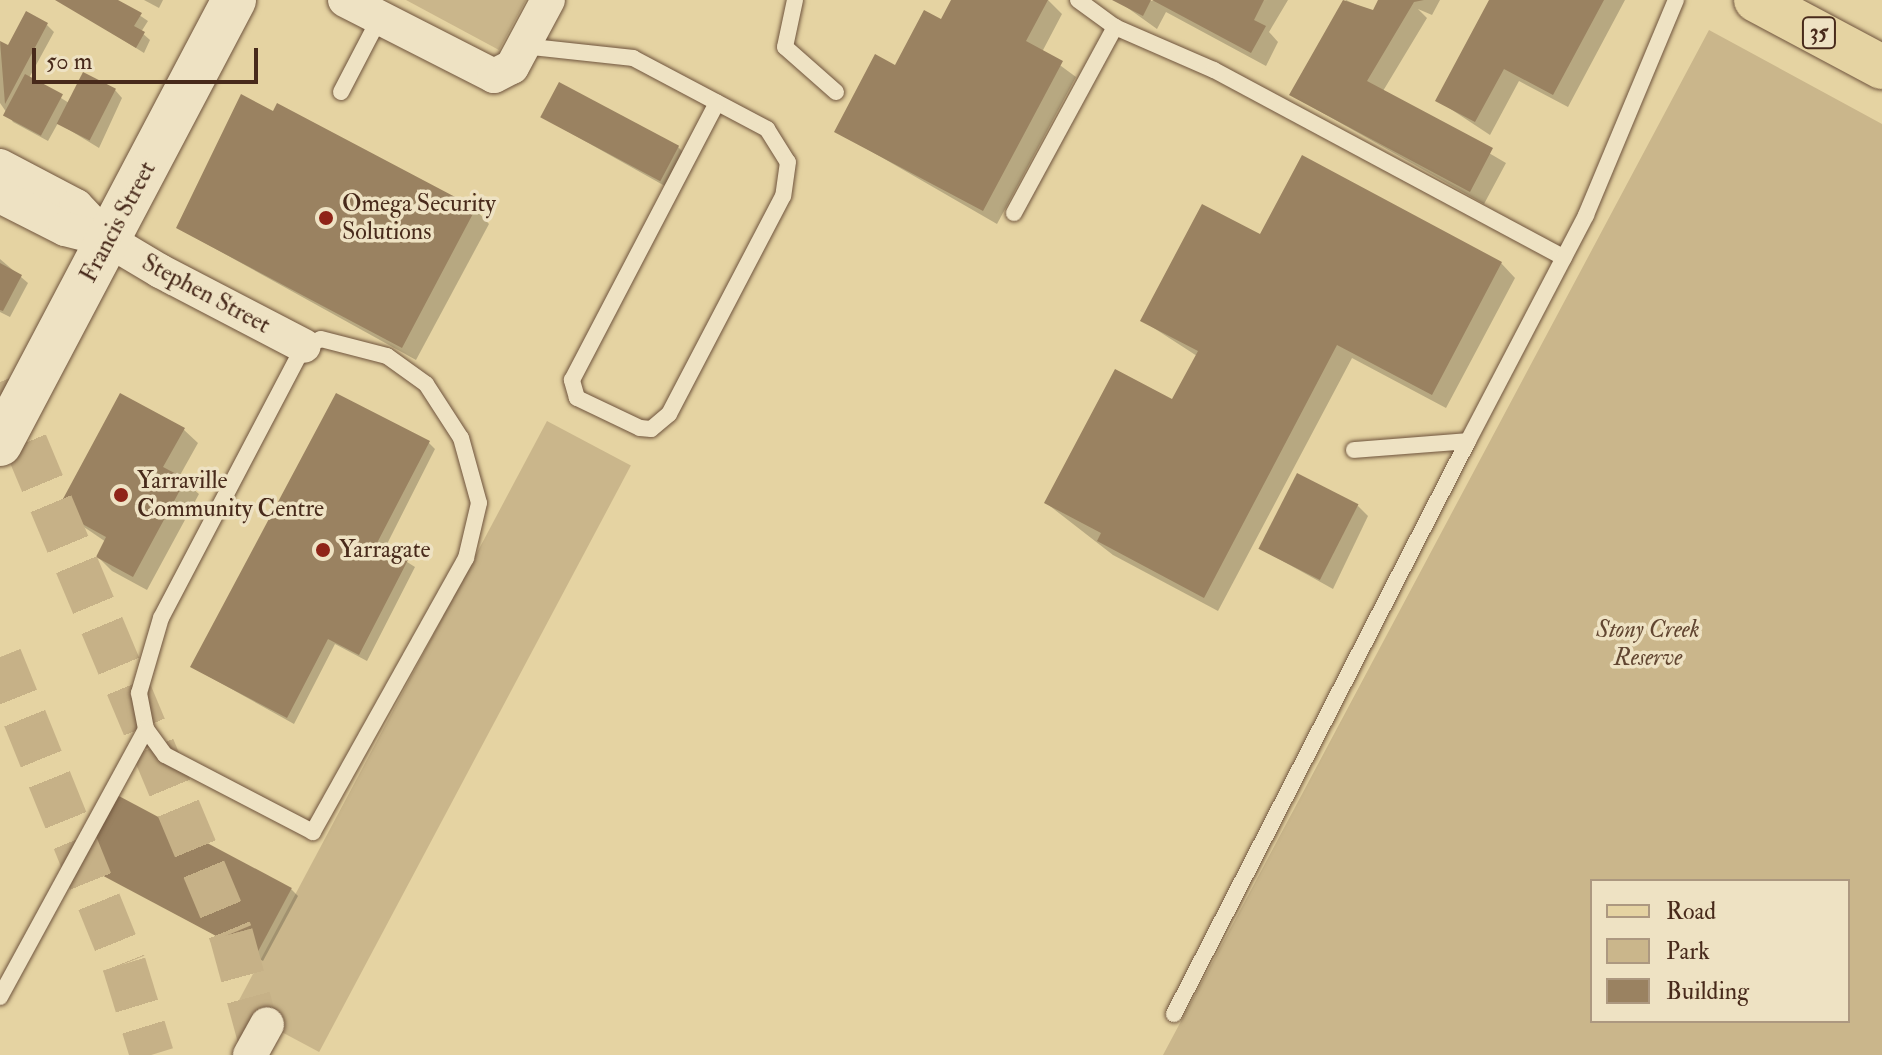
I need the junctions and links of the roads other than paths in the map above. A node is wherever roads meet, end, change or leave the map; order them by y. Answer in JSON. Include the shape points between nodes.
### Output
{"nodes":[{"id":1,"x":234,"y":0,"type":"edge"},
{"id":2,"x":345,"y":0,"type":"edge"},
{"id":3,"x":548,"y":0,"type":"edge"},
{"id":4,"x":795,"y":0,"type":"edge"},
{"id":5,"x":1078,"y":0,"type":"edge"},
{"id":6,"x":1676,"y":0,"type":"edge"},
{"id":7,"x":1756,"y":0,"type":"edge"},
{"id":8,"x":380,"y":17,"type":"junction"},
{"id":9,"x":1115,"y":27,"type":"junction"},
{"id":10,"x":523,"y":46,"type":"junction"},
{"id":11,"x":1882,"y":67,"type":"edge"},
{"id":12,"x":341,"y":92,"type":"dead end"},
{"id":13,"x":836,"y":92,"type":"dead end"},
{"id":14,"x":717,"y":103,"type":"junction"},
{"id":15,"x":0,"y":166,"type":"edge"},
{"id":16,"x":0,"y":196,"type":"edge"},
{"id":17,"x":1014,"y":213,"type":"dead end"},
{"id":18,"x":108,"y":240,"type":"junction"},
{"id":19,"x":1564,"y":258,"type":"junction"},
{"id":20,"x":304,"y":346,"type":"junction"},
{"id":21,"x":1468,"y":441,"type":"junction"},
{"id":22,"x":0,"y":444,"type":"edge"},
{"id":23,"x":1354,"y":450,"type":"dead end"},
{"id":24,"x":146,"y":729,"type":"junction"},
{"id":25,"x":0,"y":997,"type":"edge"},
{"id":26,"x":1174,"y":1014,"type":"dead end"},
{"id":27,"x":267,"y":1024,"type":"dead end"},
{"id":28,"x":250,"y":1055,"type":"edge"}],
"edges":[{"from":1,"to":18,"type":"main road","name":"Francis Street"},
{"from":2,"to":8,"type":"street"},
{"from":3,"to":10,"type":"street"},
{"from":4,"to":13,"type":"lane","via":[[785,47]]},
{"from":5,"to":9,"type":"lane"},
{"from":6,"to":19,"type":"lane"},
{"from":7,"to":11,"type":"main road","number":"35"},
{"from":8,"to":10,"type":"street","via":[[472,70],[502,75]]},
{"from":8,"to":12,"type":"lane"},
{"from":9,"to":17,"type":"lane"},
{"from":9,"to":19,"type":"lane","via":[[1214,70]]},
{"from":10,"to":14,"type":"lane","via":[[633,58]]},
{"from":14,"to":14,"type":"lane","via":[[572,380],[577,398],[640,428],[651,429],[669,414],[788,184],[777,138]]},
{"from":15,"to":18,"type":"street","name":"Stephen Street","via":[[76,206]]},
{"from":16,"to":18,"type":"street","name":"Stephen Street","via":[[65,229]]},
{"from":18,"to":20,"type":"street","name":"Stephen Street"},
{"from":18,"to":22,"type":"main road","name":"Francis Street"},
{"from":19,"to":21,"type":"lane"},
{"from":20,"to":24,"type":"lane","via":[[146,653],[139,693]]},
{"from":20,"to":24,"type":"lane","via":[[321,339],[361,345],[404,365],[437,397],[477,482],[466,558],[313,832],[174,761]]},
{"from":21,"to":23,"type":"lane"},
{"from":21,"to":26,"type":"lane"},
{"from":24,"to":25,"type":"lane"},
{"from":27,"to":28,"type":"street"}]}
